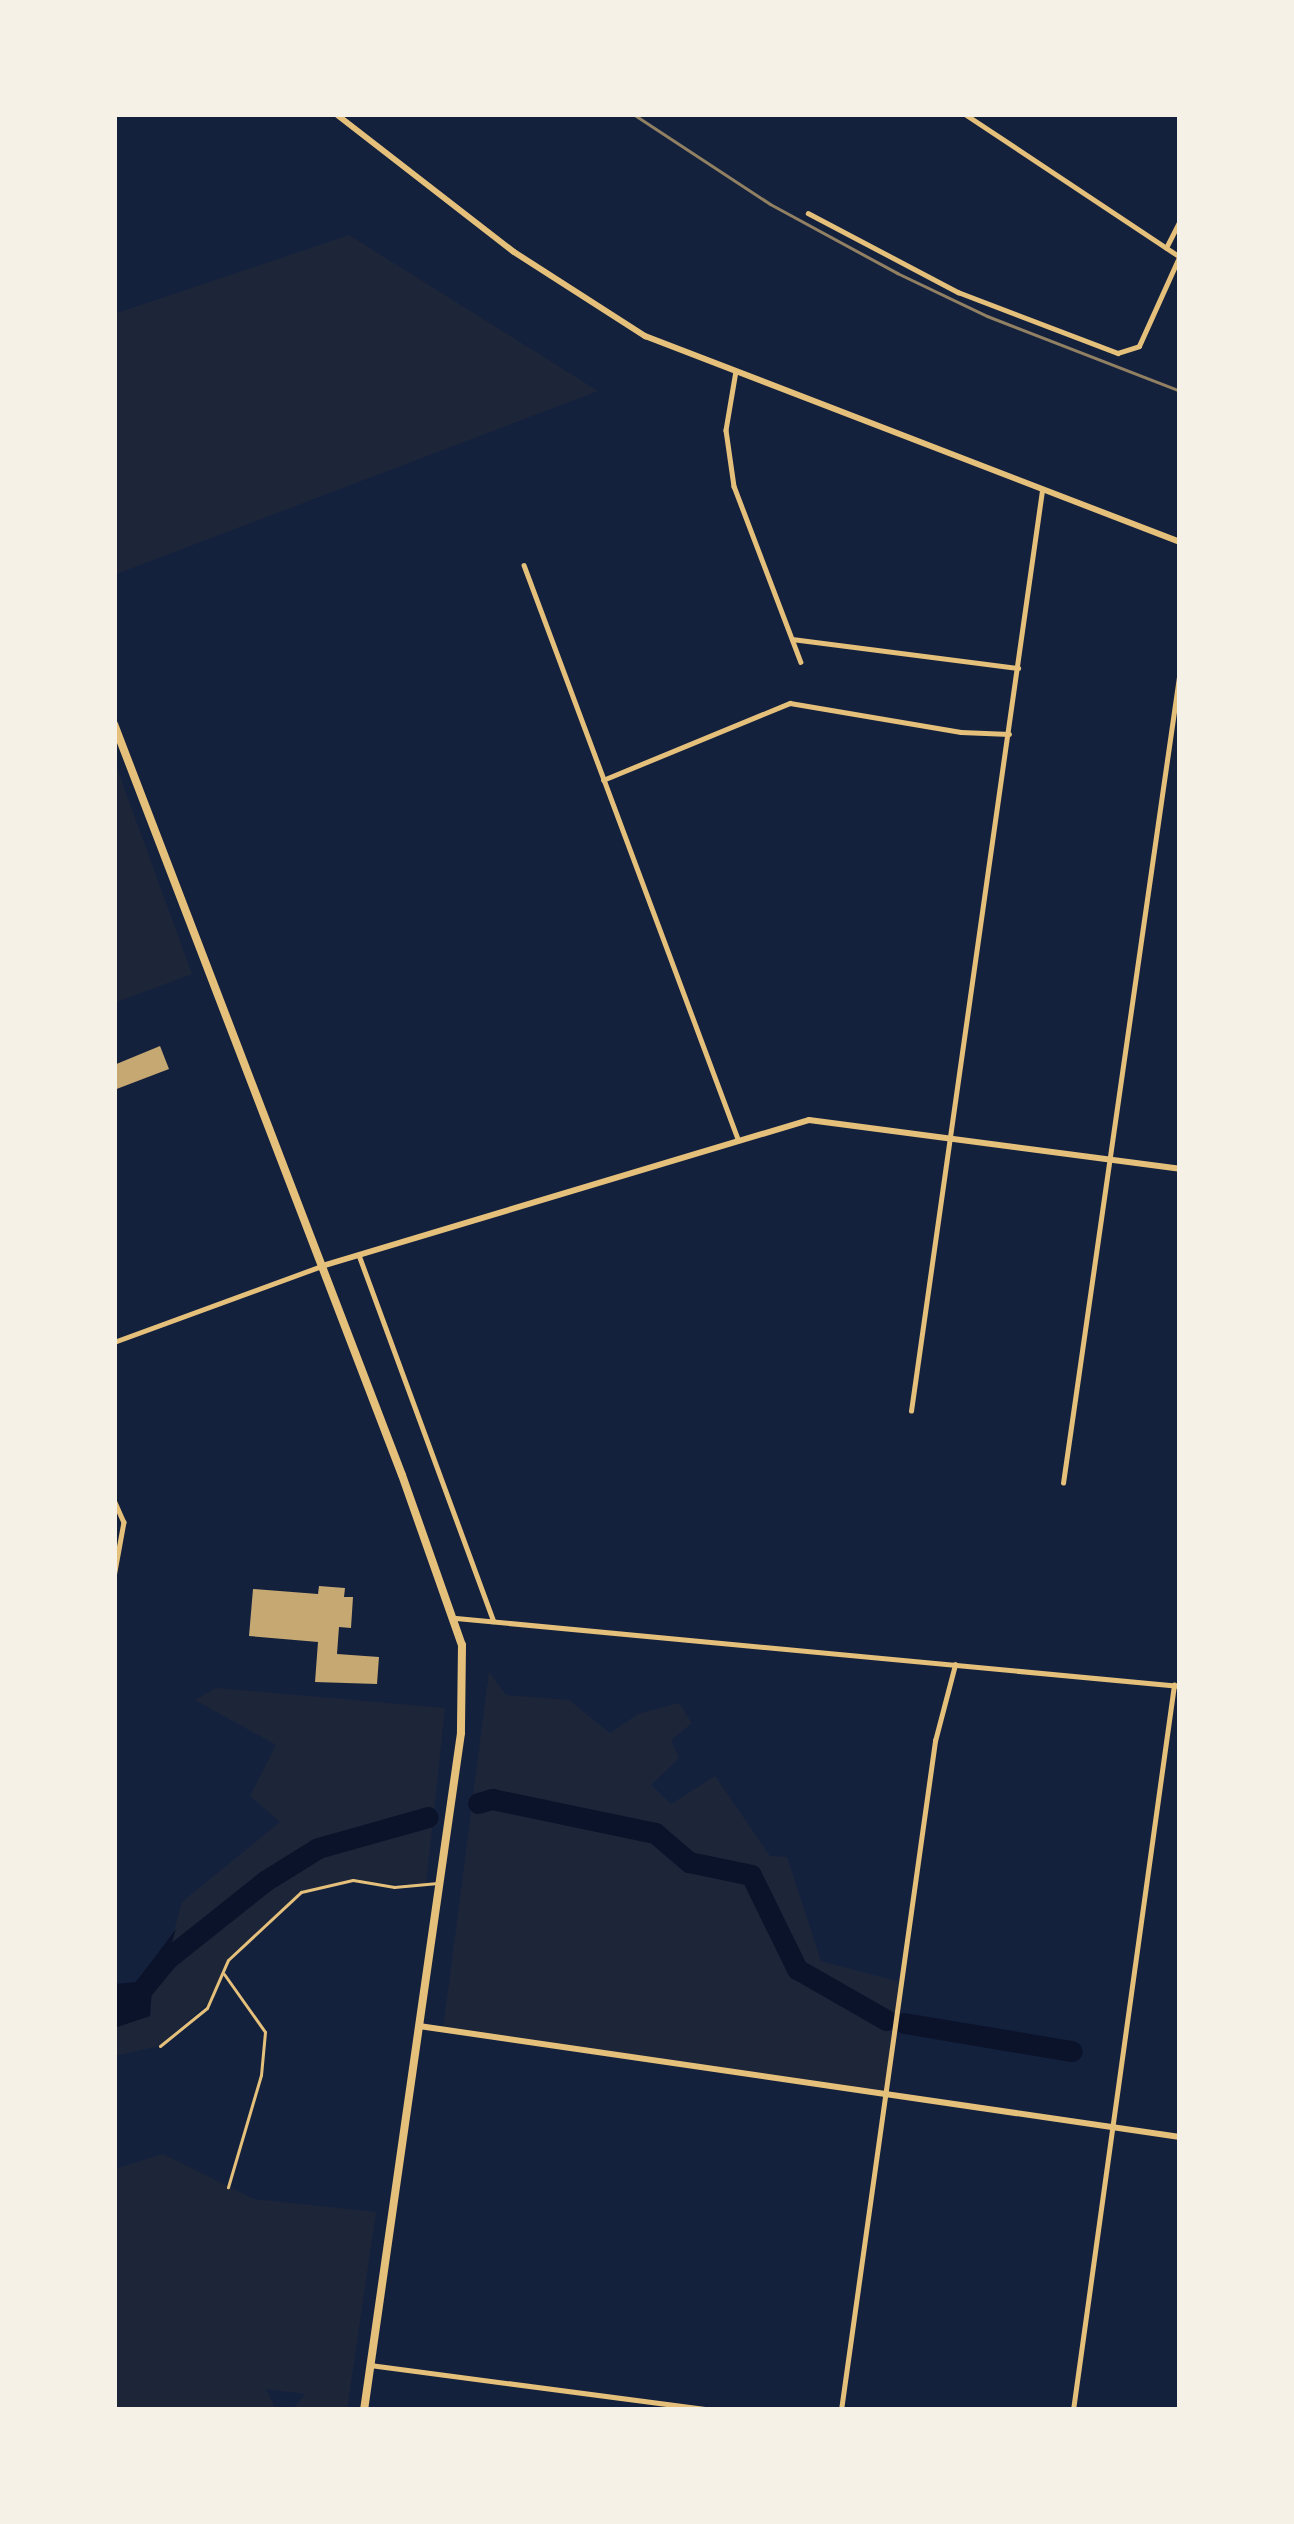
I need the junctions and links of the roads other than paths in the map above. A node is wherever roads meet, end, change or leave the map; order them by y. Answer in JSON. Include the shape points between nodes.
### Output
{"nodes":[{"id":1,"x":336,"y":114,"type":"edge"},
{"id":2,"x":964,"y":114,"type":"edge"},
{"id":3,"x":808,"y":213,"type":"dead end"},
{"id":4,"x":1180,"y":221,"type":"edge"},
{"id":5,"x":1166,"y":248,"type":"junction"},
{"id":6,"x":1179,"y":256,"type":"edge"},
{"id":7,"x":736,"y":371,"type":"junction"},
{"id":8,"x":1042,"y":491,"type":"junction"},
{"id":9,"x":1180,"y":542,"type":"edge"},
{"id":10,"x":524,"y":565,"type":"dead end"},
{"id":11,"x":792,"y":638,"type":"junction"},
{"id":12,"x":801,"y":662,"type":"dead end"},
{"id":13,"x":1018,"y":668,"type":"junction"},
{"id":14,"x":1180,"y":670,"type":"edge"},
{"id":15,"x":114,"y":724,"type":"edge"},
{"id":16,"x":1009,"y":734,"type":"junction"},
{"id":17,"x":603,"y":780,"type":"junction"},
{"id":18,"x":950,"y":1136,"type":"junction"},
{"id":19,"x":738,"y":1139,"type":"junction"},
{"id":20,"x":1112,"y":1159,"type":"junction"},
{"id":21,"x":1180,"y":1169,"type":"edge"},
{"id":22,"x":358,"y":1255,"type":"junction"},
{"id":23,"x":322,"y":1267,"type":"junction"},
{"id":24,"x":114,"y":1342,"type":"edge"},
{"id":25,"x":911,"y":1411,"type":"dead end"},
{"id":26,"x":1063,"y":1483,"type":"dead end"},
{"id":27,"x":114,"y":1500,"type":"edge"},
{"id":28,"x":114,"y":1577,"type":"edge"},
{"id":29,"x":456,"y":1618,"type":"junction"},
{"id":30,"x":494,"y":1621,"type":"junction"},
{"id":31,"x":955,"y":1666,"type":"junction"},
{"id":32,"x":1177,"y":1685,"type":"edge"},
{"id":33,"x":440,"y":1883,"type":"junction"},
{"id":34,"x":222,"y":1972,"type":"junction"},
{"id":35,"x":419,"y":2026,"type":"junction"},
{"id":36,"x":160,"y":2046,"type":"dead end"},
{"id":37,"x":886,"y":2094,"type":"junction"},
{"id":38,"x":1112,"y":2127,"type":"junction"},
{"id":39,"x":1180,"y":2137,"type":"edge"},
{"id":40,"x":228,"y":2187,"type":"dead end"},
{"id":41,"x":370,"y":2365,"type":"junction"},
{"id":42,"x":364,"y":2410,"type":"edge"},
{"id":43,"x":712,"y":2410,"type":"edge"},
{"id":44,"x":841,"y":2410,"type":"edge"},
{"id":45,"x":1073,"y":2410,"type":"edge"}],
"edges":[{"from":1,"to":7,"type":"street","via":[[597,310]]},
{"from":2,"to":5,"type":"street"},
{"from":3,"to":6,"type":"street","via":[[958,292],[1118,353],[1139,346]]},
{"from":4,"to":5,"type":"street"},
{"from":5,"to":6,"type":"street"},
{"from":7,"to":8,"type":"street"},
{"from":7,"to":11,"type":"street","via":[[726,430],[734,486]]},
{"from":8,"to":9,"type":"street"},
{"from":8,"to":13,"type":"street"},
{"from":10,"to":17,"type":"street"},
{"from":11,"to":12,"type":"street"},
{"from":11,"to":13,"type":"street"},
{"from":13,"to":16,"type":"street"},
{"from":14,"to":20,"type":"street"},
{"from":15,"to":23,"type":"main road"},
{"from":16,"to":17,"type":"street","via":[[790,703]]},
{"from":16,"to":18,"type":"street"},
{"from":17,"to":19,"type":"street"},
{"from":18,"to":19,"type":"street","via":[[825,1119]]},
{"from":18,"to":20,"type":"street"},
{"from":18,"to":25,"type":"street"},
{"from":19,"to":22,"type":"street"},
{"from":20,"to":21,"type":"street"},
{"from":20,"to":26,"type":"street"},
{"from":22,"to":23,"type":"street"},
{"from":22,"to":30,"type":"street"},
{"from":23,"to":24,"type":"street"},
{"from":23,"to":29,"type":"main road"},
{"from":27,"to":28,"type":"street","via":[[124,1522]]},
{"from":29,"to":30,"type":"street"},
{"from":29,"to":33,"type":"main road","via":[[463,1710]]},
{"from":30,"to":31,"type":"street"},
{"from":31,"to":32,"type":"street"},
{"from":31,"to":37,"type":"street","via":[[935,1741]]},
{"from":32,"to":38,"type":"street"},
{"from":33,"to":34,"type":"lane","via":[[353,1880],[301,1892]]},
{"from":33,"to":35,"type":"main road"},
{"from":34,"to":36,"type":"lane","via":[[207,2008]]},
{"from":34,"to":40,"type":"lane","via":[[266,2032]]},
{"from":35,"to":37,"type":"street"},
{"from":35,"to":41,"type":"main road"},
{"from":37,"to":38,"type":"street"},
{"from":37,"to":44,"type":"street"},
{"from":38,"to":39,"type":"street"},
{"from":38,"to":45,"type":"street"},
{"from":41,"to":42,"type":"main road"},
{"from":41,"to":43,"type":"street"}]}
